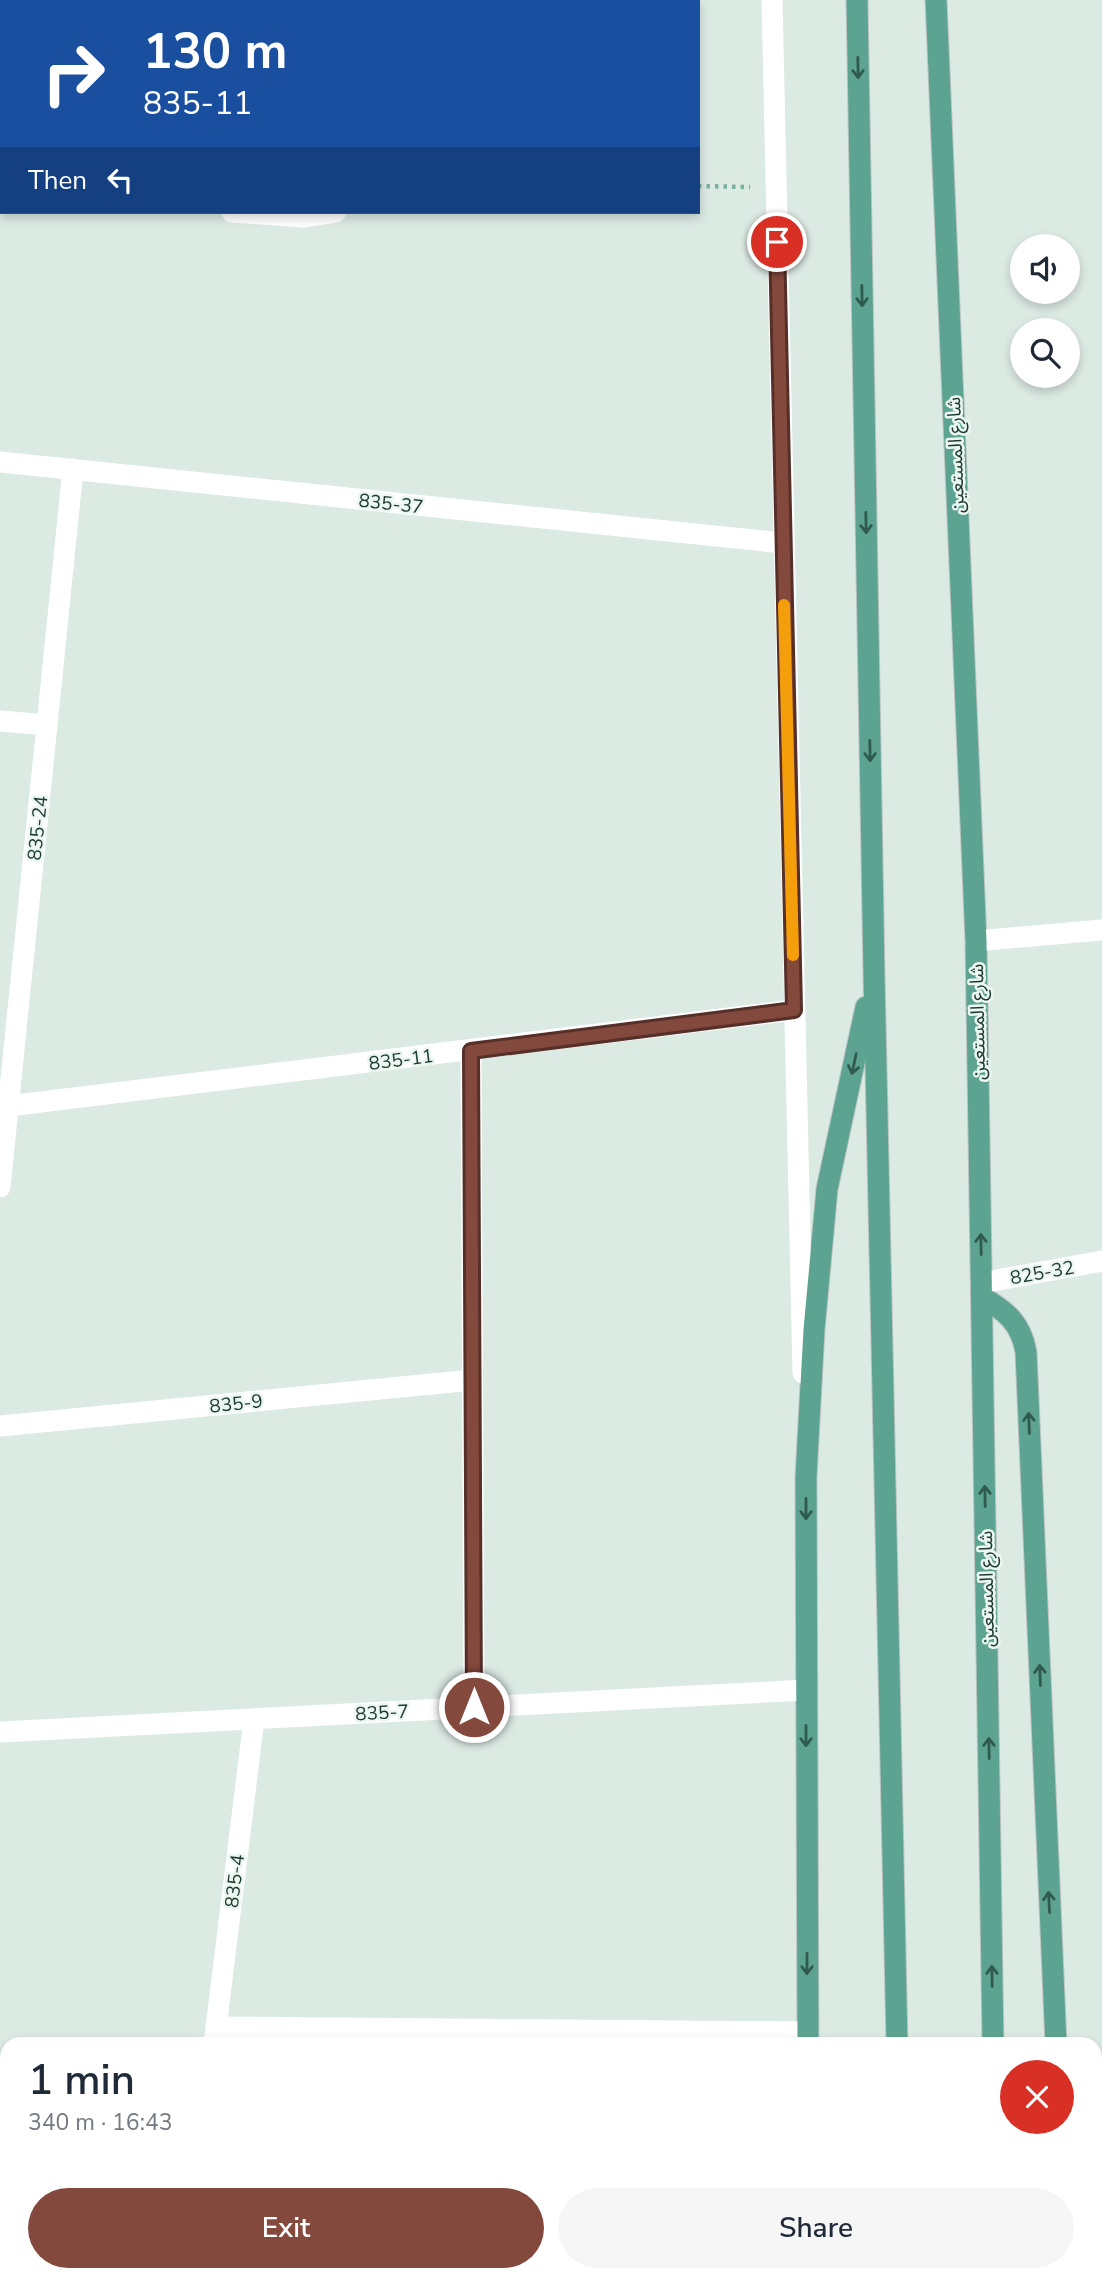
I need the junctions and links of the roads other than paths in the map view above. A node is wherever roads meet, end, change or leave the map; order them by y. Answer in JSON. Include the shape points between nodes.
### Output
{"nodes":[{"id":1,"x":772,"y":0,"type":"edge"},
{"id":2,"x":856,"y":0,"type":"edge"},
{"id":3,"x":936,"y":0,"type":"edge"},
{"id":4,"x":261,"y":214,"type":"edge"},
{"id":5,"x":323,"y":214,"type":"edge"},
{"id":6,"x":0,"y":462,"type":"edge"},
{"id":7,"x":74,"y":469,"type":"junction"},
{"id":8,"x":783,"y":543,"type":"junction"},
{"id":9,"x":0,"y":721,"type":"edge"},
{"id":10,"x":47,"y":725,"type":"junction"},
{"id":11,"x":1102,"y":930,"type":"edge"},
{"id":12,"x":976,"y":940,"type":"junction"},
{"id":13,"x":874,"y":974,"type":"junction"},
{"id":14,"x":10,"y":987,"type":"edge"},
{"id":15,"x":794,"y":1010,"type":"junction"},
{"id":16,"x":471,"y":1051,"type":"junction"},
{"id":17,"x":9,"y":1106,"type":"junction"},
{"id":18,"x":0,"y":1187,"type":"edge"},
{"id":19,"x":1102,"y":1261,"type":"edge"},
{"id":20,"x":982,"y":1290,"type":"junction"},
{"id":21,"x":472,"y":1380,"type":"junction"},
{"id":22,"x":0,"y":1426,"type":"edge"},
{"id":23,"x":806,"y":1476,"type":"junction"},
{"id":24,"x":806,"y":1690,"type":"junction"},
{"id":25,"x":474,"y":1707,"type":"junction"},
{"id":26,"x":254,"y":1719,"type":"junction"},
{"id":27,"x":0,"y":1732,"type":"edge"},
{"id":28,"x":215,"y":2036,"type":"edge"},
{"id":29,"x":444,"y":2037,"type":"edge"},
{"id":30,"x":808,"y":2037,"type":"edge"},
{"id":31,"x":897,"y":2037,"type":"edge"},
{"id":32,"x":993,"y":2037,"type":"edge"},
{"id":33,"x":1056,"y":2037,"type":"edge"}],
"edges":[{"from":1,"to":8,"type":"street"},
{"from":2,"to":13,"type":"main road","one_way":true},
{"from":3,"to":12,"type":"main road","name":"شارع المستعين"},
{"from":4,"to":5,"type":"street"},
{"from":6,"to":7,"type":"street","name":"835-37"},
{"from":7,"to":8,"type":"street","name":"835-37"},
{"from":7,"to":10,"type":"street","name":"835-24"},
{"from":8,"to":15,"type":"street"},
{"from":9,"to":10,"type":"street"},
{"from":10,"to":14,"type":"street","name":"835-24"},
{"from":11,"to":12,"type":"street"},
{"from":20,"to":12,"type":"main road","name":"شارع المستعين","one_way":true},
{"from":13,"to":23,"type":"main road","one_way":true,"via":[[827,1189]]},
{"from":13,"to":31,"type":"main road"},
{"from":14,"to":17,"type":"street","name":"835-24"},
{"from":15,"to":16,"type":"street","name":"835-11"},
{"from":15,"to":23,"type":"street"},
{"from":16,"to":17,"type":"street","name":"835-11"},
{"from":16,"to":21,"type":"street"},
{"from":17,"to":18,"type":"street","name":"835-24"},
{"from":19,"to":20,"type":"street","name":"825-32"},
{"from":32,"to":20,"type":"main road","name":"شارع المستعين","one_way":true},
{"from":33,"to":20,"type":"main road","one_way":true,"via":[[1026,1352],[1016,1322]]},
{"from":21,"to":22,"type":"street","name":"835-9"},
{"from":21,"to":25,"type":"street"},
{"from":23,"to":24,"type":"main road","one_way":true},
{"from":24,"to":25,"type":"street","name":"835-7"},
{"from":24,"to":30,"type":"main road","one_way":true},
{"from":25,"to":26,"type":"street","name":"835-7"},
{"from":26,"to":27,"type":"street","name":"835-7"},
{"from":26,"to":28,"type":"street","name":"835-4"},
{"from":28,"to":29,"type":"street"}]}
